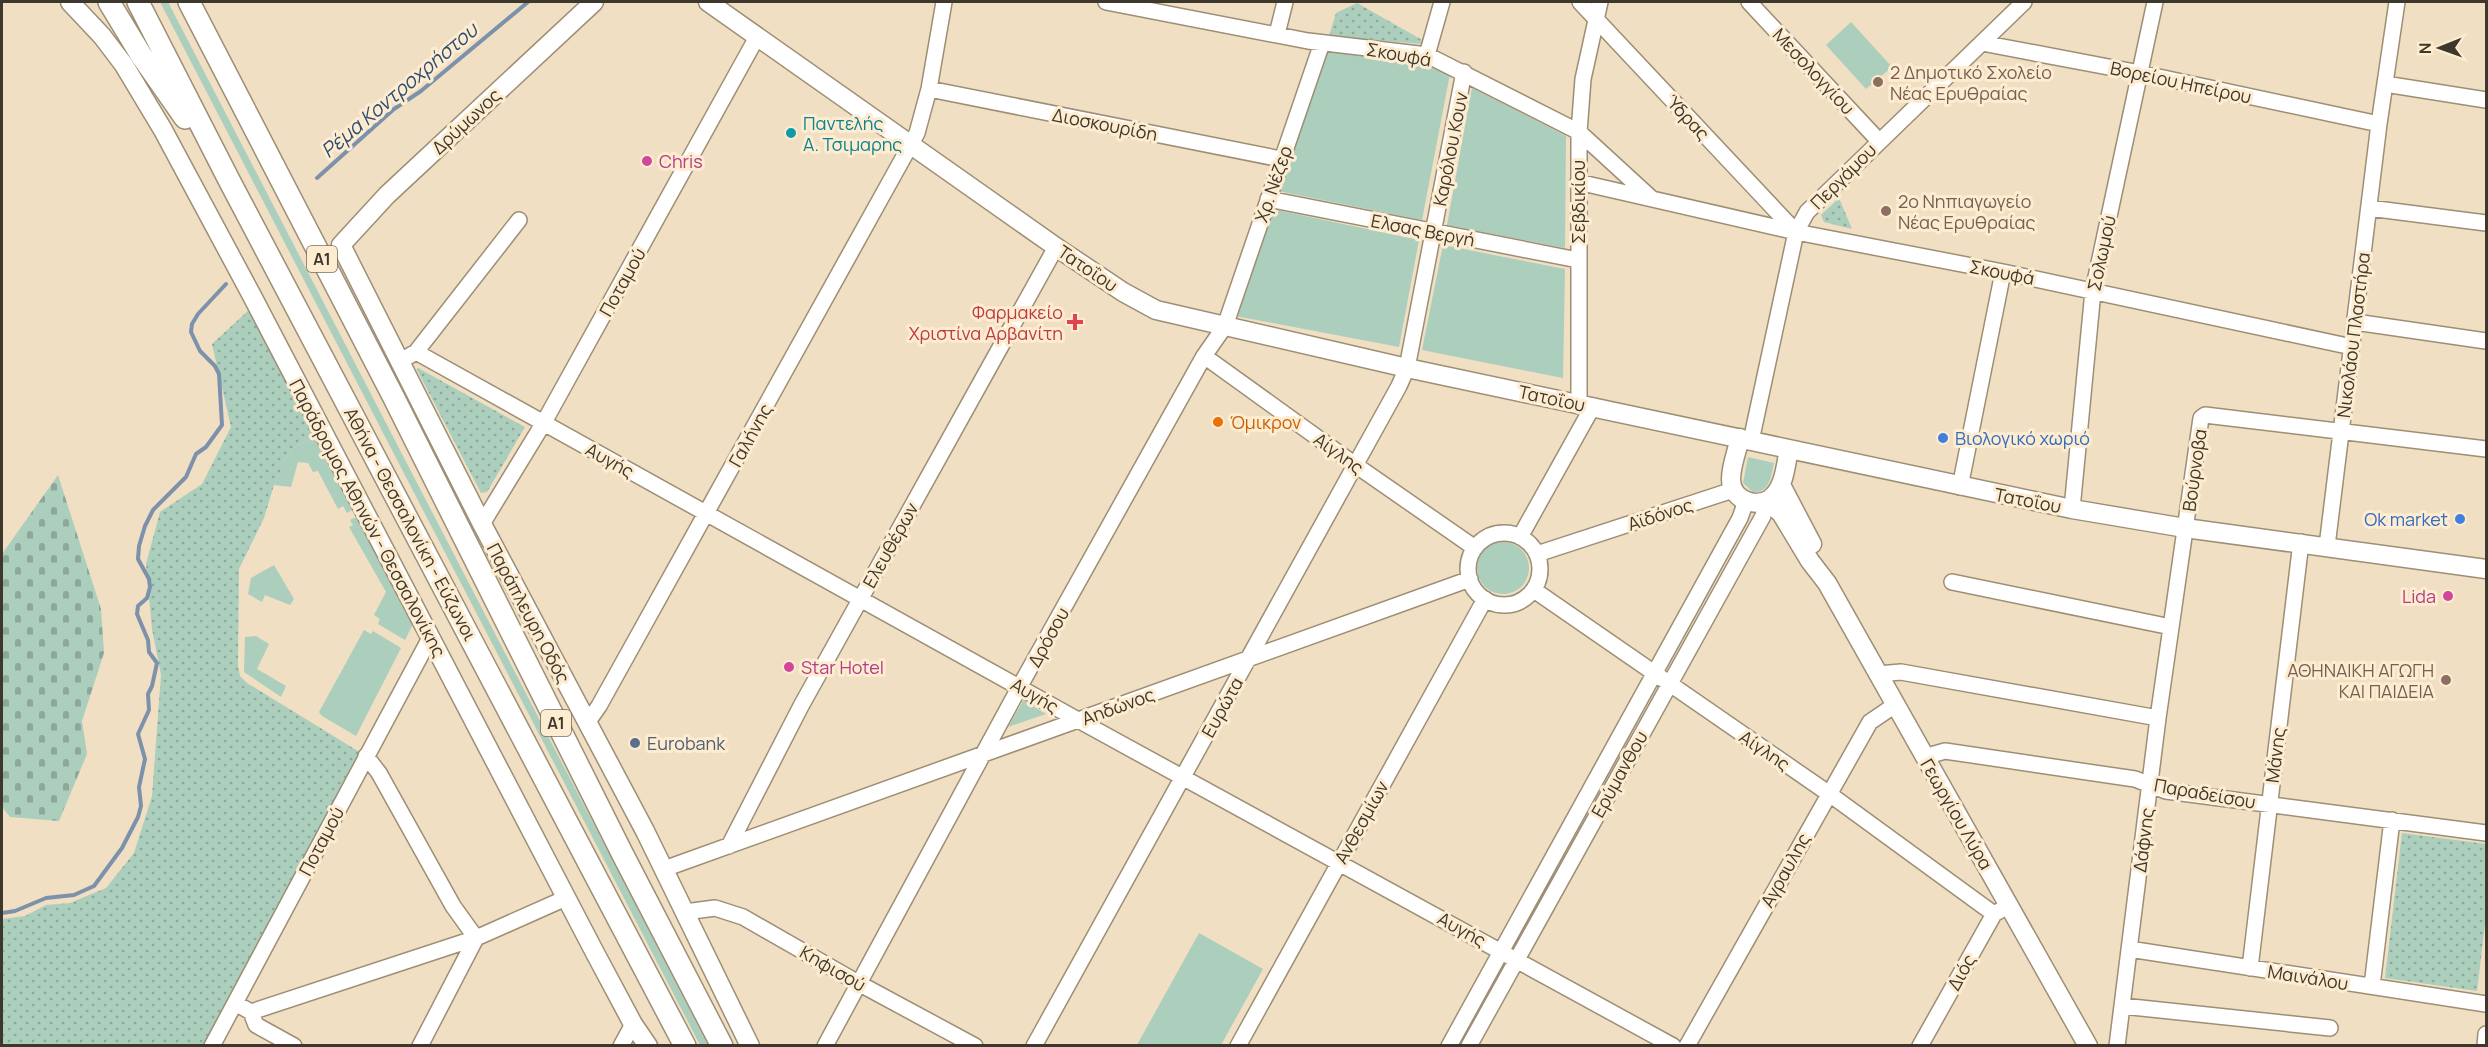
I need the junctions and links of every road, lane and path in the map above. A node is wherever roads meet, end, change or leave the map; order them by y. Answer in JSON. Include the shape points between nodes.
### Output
{"nodes":[{"id":1,"x":70,"y":2,"type":"edge"},
{"id":2,"x":109,"y":2,"type":"edge"},
{"id":3,"x":138,"y":2,"type":"edge"},
{"id":4,"x":189,"y":2,"type":"edge"},
{"id":5,"x":204,"y":2,"type":"edge"},
{"id":6,"x":594,"y":2,"type":"edge"},
{"id":7,"x":708,"y":2,"type":"edge"},
{"id":8,"x":944,"y":2,"type":"edge"},
{"id":9,"x":1106,"y":2,"type":"edge"},
{"id":10,"x":1285,"y":2,"type":"edge"},
{"id":11,"x":1442,"y":2,"type":"edge"},
{"id":12,"x":1580,"y":2,"type":"edge"},
{"id":13,"x":1749,"y":2,"type":"edge"},
{"id":14,"x":2024,"y":2,"type":"edge"},
{"id":15,"x":2155,"y":2,"type":"edge"},
{"id":16,"x":2397,"y":2,"type":"edge"},
{"id":17,"x":1598,"y":9,"type":"edge"},
{"id":18,"x":1277,"y":34,"type":"junction"},
{"id":19,"x":758,"y":37,"type":"junction"},
{"id":20,"x":1322,"y":43,"type":"junction"},
{"id":21,"x":1982,"y":43,"type":"junction"},
{"id":22,"x":1427,"y":55,"type":"junction"},
{"id":23,"x":1464,"y":72,"type":"junction"},
{"id":24,"x":2140,"y":73,"type":"junction"},
{"id":25,"x":2385,"y":84,"type":"junction"},
{"id":26,"x":929,"y":89,"type":"junction"},
{"id":27,"x":2487,"y":100,"type":"edge"},
{"id":28,"x":250,"y":120,"type":"junction"},
{"id":29,"x":2379,"y":124,"type":"junction"},
{"id":30,"x":1579,"y":132,"type":"junction"},
{"id":31,"x":1879,"y":141,"type":"junction"},
{"id":32,"x":911,"y":145,"type":"junction"},
{"id":33,"x":1281,"y":159,"type":"junction"},
{"id":34,"x":229,"y":180,"type":"junction"},
{"id":35,"x":1578,"y":182,"type":"junction"},
{"id":36,"x":1268,"y":199,"type":"junction"},
{"id":37,"x":1653,"y":200,"type":"junction"},
{"id":38,"x":2369,"y":208,"type":"junction"},
{"id":39,"x":519,"y":220,"type":"dead end"},
{"id":40,"x":2487,"y":223,"type":"edge"},
{"id":41,"x":1434,"y":232,"type":"junction"},
{"id":42,"x":1796,"y":232,"type":"junction"},
{"id":43,"x":341,"y":245,"type":"joint"},
{"id":44,"x":1056,"y":247,"type":"junction"},
{"id":45,"x":1578,"y":261,"type":"junction"},
{"id":46,"x":2003,"y":272,"type":"junction"},
{"id":47,"x":2093,"y":291,"type":"junction"},
{"id":48,"x":2355,"y":322,"type":"junction"},
{"id":49,"x":1225,"y":326,"type":"junction"},
{"id":50,"x":2487,"y":341,"type":"edge"},
{"id":51,"x":2352,"y":346,"type":"junction"},
{"id":52,"x":416,"y":352,"type":"junction"},
{"id":53,"x":1204,"y":356,"type":"junction"},
{"id":54,"x":399,"y":362,"type":"junction"},
{"id":55,"x":1407,"y":368,"type":"junction"},
{"id":56,"x":1586,"y":405,"type":"junction"},
{"id":57,"x":543,"y":424,"type":"junction"},
{"id":58,"x":2341,"y":432,"type":"junction"},
{"id":59,"x":1745,"y":439,"type":"junction"},
{"id":60,"x":1789,"y":449,"type":"junction"},
{"id":61,"x":2487,"y":449,"type":"edge"},
{"id":62,"x":1354,"y":464,"type":"junction"},
{"id":63,"x":1781,"y":485,"type":"junction"},
{"id":64,"x":1960,"y":487,"type":"junction"},
{"id":65,"x":1739,"y":495,"type":"junction"},
{"id":66,"x":1766,"y":501,"type":"junction"},
{"id":67,"x":2072,"y":509,"type":"junction"},
{"id":68,"x":706,"y":513,"type":"junction"},
{"id":69,"x":482,"y":524,"type":"junction"},
{"id":70,"x":2186,"y":528,"type":"junction"},
{"id":71,"x":1520,"y":537,"type":"junction"},
{"id":72,"x":2301,"y":542,"type":"junction"},
{"id":73,"x":2327,"y":546,"type":"junction"},
{"id":74,"x":1475,"y":548,"type":"junction"},
{"id":75,"x":1537,"y":554,"type":"junction"},
{"id":76,"x":2487,"y":569,"type":"edge"},
{"id":77,"x":1470,"y":579,"type":"junction"},
{"id":78,"x":1952,"y":582,"type":"dead end"},
{"id":79,"x":1827,"y":583,"type":"junction"},
{"id":80,"x":1534,"y":590,"type":"junction"},
{"id":81,"x":860,"y":598,"type":"junction"},
{"id":82,"x":1485,"y":599,"type":"junction"},
{"id":83,"x":2171,"y":627,"type":"junction"},
{"id":84,"x":430,"y":638,"type":"junction"},
{"id":85,"x":1248,"y":659,"type":"junction"},
{"id":86,"x":1653,"y":673,"type":"junction"},
{"id":87,"x":1878,"y":674,"type":"junction"},
{"id":88,"x":1669,"y":684,"type":"junction"},
{"id":89,"x":1020,"y":686,"type":"junction"},
{"id":90,"x":1895,"y":705,"type":"junction"},
{"id":91,"x":2158,"y":718,"type":"junction"},
{"id":92,"x":1078,"y":720,"type":"junction"},
{"id":93,"x":587,"y":723,"type":"junction"},
{"id":94,"x":985,"y":753,"type":"junction"},
{"id":95,"x":366,"y":756,"type":"junction"},
{"id":96,"x":1924,"y":757,"type":"junction"},
{"id":97,"x":1183,"y":777,"type":"junction"},
{"id":98,"x":2150,"y":785,"type":"junction"},
{"id":99,"x":1828,"y":793,"type":"junction"},
{"id":100,"x":2269,"y":804,"type":"junction"},
{"id":101,"x":2392,"y":820,"type":"junction"},
{"id":102,"x":2487,"y":833,"type":"edge"},
{"id":103,"x":729,"y":846,"type":"junction"},
{"id":104,"x":1340,"y":862,"type":"junction"},
{"id":105,"x":664,"y":869,"type":"junction"},
{"id":106,"x":566,"y":898,"type":"junction"},
{"id":107,"x":2001,"y":910,"type":"junction"},
{"id":108,"x":685,"y":912,"type":"junction"},
{"id":109,"x":476,"y":938,"type":"junction"},
{"id":110,"x":2129,"y":949,"type":"junction"},
{"id":111,"x":1500,"y":950,"type":"junction"},
{"id":112,"x":1515,"y":959,"type":"junction"},
{"id":113,"x":2250,"y":968,"type":"junction"},
{"id":114,"x":860,"y":984,"type":"junction"},
{"id":115,"x":2372,"y":986,"type":"junction"},
{"id":116,"x":235,"y":1003,"type":"junction"},
{"id":117,"x":2487,"y":1004,"type":"edge"},
{"id":118,"x":2122,"y":1006,"type":"junction"},
{"id":119,"x":251,"y":1012,"type":"junction"},
{"id":120,"x":633,"y":1024,"type":"junction"},
{"id":121,"x":2330,"y":1028,"type":"dead end"},
{"id":122,"x":2487,"y":1034,"type":"edge"},
{"id":123,"x":212,"y":1046,"type":"edge"},
{"id":124,"x":294,"y":1046,"type":"edge"},
{"id":125,"x":420,"y":1046,"type":"edge"},
{"id":126,"x":621,"y":1046,"type":"edge"},
{"id":127,"x":648,"y":1046,"type":"edge"},
{"id":128,"x":685,"y":1046,"type":"edge"},
{"id":129,"x":722,"y":1046,"type":"edge"},
{"id":130,"x":750,"y":1046,"type":"edge"},
{"id":131,"x":825,"y":1046,"type":"edge"},
{"id":132,"x":975,"y":1046,"type":"edge"},
{"id":133,"x":1034,"y":1046,"type":"edge"},
{"id":134,"x":1238,"y":1046,"type":"edge"},
{"id":135,"x":1449,"y":1046,"type":"edge"},
{"id":136,"x":1469,"y":1046,"type":"edge"},
{"id":137,"x":1673,"y":1046,"type":"edge"},
{"id":138,"x":1688,"y":1046,"type":"edge"},
{"id":139,"x":1920,"y":1046,"type":"edge"},
{"id":140,"x":2088,"y":1046,"type":"edge"},
{"id":141,"x":2117,"y":1046,"type":"edge"},
{"id":142,"x":2485,"y":1046,"type":"edge"}],
"edges":[{"from":1,"to":84,"type":"main road","name":"Παράδρομος Αθηνών - Θεσσαλονίκης","via":[[124,65],[163,130]]},
{"from":2,"to":34,"type":"highway","via":[[141,55]]},
{"from":3,"to":34,"type":"highway","name":"Αθήνα - Θεσσαλονίκη - Εύζωνοι","number":"Α1"},
{"from":4,"to":28,"type":"highway","number":"Α1"},
{"from":5,"to":28,"type":"highway","via":[[242,91]]},
{"from":6,"to":43,"type":"main road","name":"Δρύμωνος","via":[[387,195]]},
{"from":7,"to":19,"type":"main road","name":"Τατοΐου"},
{"from":8,"to":26,"type":"street","name":"Γαλήνης"},
{"from":9,"to":18,"type":"street","name":"Σκουφά"},
{"from":10,"to":18,"type":"street"},
{"from":11,"to":22,"type":"street"},
{"from":12,"to":17,"type":"street","name":"Ύδρας"},
{"from":13,"to":31,"type":"street","name":"Μεσολογγίου"},
{"from":14,"to":21,"type":"street","name":"Περγάμου"},
{"from":15,"to":24,"type":"street","name":"Σολωμού"},
{"from":16,"to":25,"type":"street"},
{"from":17,"to":30,"type":"street","name":"Σεβδικίου","via":[[1583,79]]},
{"from":17,"to":42,"type":"street","name":"Ύδρας"},
{"from":18,"to":20,"type":"street","name":"Σκουφά"},
{"from":19,"to":32,"type":"main road","name":"Τατοΐου"},
{"from":19,"to":57,"type":"street","name":"Ποταμού"},
{"from":20,"to":22,"type":"street","name":"Σκουφά"},
{"from":20,"to":33,"type":"street","name":"Χρ. Νέζερ"},
{"from":21,"to":24,"type":"street","name":"Βορείου Ηπείρου"},
{"from":21,"to":31,"type":"street","name":"Περγάμου"},
{"from":22,"to":23,"type":"street","name":"Σκουφά"},
{"from":23,"to":30,"type":"street","name":"Σκουφά"},
{"from":23,"to":41,"type":"street","name":"Καρόλου Κουν"},
{"from":24,"to":29,"type":"street","name":"Βορείου Ηπείρου"},
{"from":24,"to":47,"type":"street","name":"Σολωμού"},
{"from":25,"to":27,"type":"street"},
{"from":25,"to":29,"type":"street","name":"Νικολάου Πλαστήρα"},
{"from":26,"to":32,"type":"street","name":"Γαλήνης","via":[[922,122]]},
{"from":26,"to":33,"type":"street","name":"Διοσκουρίδη"},
{"from":28,"to":129,"type":"highway","number":"Α1"},
{"from":29,"to":38,"type":"street","name":"Νικολάου Πλαστήρα"},
{"from":30,"to":35,"type":"street","name":"Σεβδικίου"},
{"from":30,"to":37,"type":"street","name":"Σκουφά"},
{"from":31,"to":42,"type":"street","name":"Περγάμου","via":[[1807,212]]},
{"from":32,"to":44,"type":"main road","name":"Τατοΐου"},
{"from":32,"to":68,"type":"street","name":"Γαλήνης"},
{"from":33,"to":36,"type":"street","name":"Χρ. Νέζερ"},
{"from":34,"to":128,"type":"highway","name":"Αθήνα - Θεσσαλονίκη - Εύζωνοι","number":"Α1"},
{"from":35,"to":37,"type":"street","name":"Σκουφά"},
{"from":35,"to":45,"type":"street","name":"Σεβδικίου"},
{"from":36,"to":41,"type":"street","name":"Ελσας Βεργή"},
{"from":36,"to":49,"type":"street","name":"Χρ. Νέζερ"},
{"from":37,"to":42,"type":"street","name":"Σκουφά"},
{"from":38,"to":40,"type":"street"},
{"from":38,"to":48,"type":"street","name":"Νικολάου Πλαστήρα"},
{"from":39,"to":52,"type":"street"},
{"from":41,"to":45,"type":"street","name":"Ελσας Βεργή"},
{"from":41,"to":55,"type":"street","name":"Καρόλου Κουν"},
{"from":42,"to":46,"type":"street","name":"Σκουφά"},
{"from":42,"to":59,"type":"street","name":"Περγάμου"},
{"from":43,"to":54,"type":"main road","name":"Παράπλευρη Οδός"},
{"from":44,"to":49,"type":"main road","name":"Τατοΐου","via":[[1143,304]]},
{"from":44,"to":81,"type":"street","name":"Ελευθέρων"},
{"from":45,"to":56,"type":"street","name":"Σεβδικίου"},
{"from":46,"to":47,"type":"street","name":"Σκουφά"},
{"from":46,"to":64,"type":"street"},
{"from":47,"to":51,"type":"street","name":"Σκουφά"},
{"from":47,"to":67,"type":"street","name":"Σολωμού"},
{"from":48,"to":50,"type":"street"},
{"from":48,"to":51,"type":"street","name":"Νικολάου Πλαστήρα"},
{"from":49,"to":53,"type":"street","name":"Δρόσου"},
{"from":49,"to":55,"type":"main road","name":"Τατοΐου"},
{"from":51,"to":58,"type":"street","name":"Νικολάου Πλαστήρα"},
{"from":52,"to":54,"type":"street"},
{"from":52,"to":57,"type":"street","name":"Αυγής"},
{"from":53,"to":62,"type":"street","name":"Αίγλης"},
{"from":53,"to":89,"type":"street","name":"Δρόσου"},
{"from":54,"to":69,"type":"main road","name":"Παράπλευρη Οδός"},
{"from":55,"to":56,"type":"main road","name":"Τατοΐου"},
{"from":55,"to":62,"type":"street","name":"Ευρώτα"},
{"from":56,"to":59,"type":"main road","name":"Τατοΐου"},
{"from":56,"to":71,"type":"street"},
{"from":57,"to":68,"type":"street","name":"Αυγής"},
{"from":57,"to":69,"type":"street","name":"Ποταμού"},
{"from":58,"to":61,"type":"street"},
{"from":58,"to":70,"type":"street","name":"Βούρνοβα","via":[[2201,418]]},
{"from":58,"to":73,"type":"street","name":"Νικολάου Πλαστήρα"},
{"from":59,"to":60,"type":"main road","name":"Τατοΐου"},
{"from":59,"to":65,"type":"main road","via":[[1731,480]]},
{"from":60,"to":63,"type":"main road"},
{"from":60,"to":64,"type":"main road","name":"Τατοΐου"},
{"from":62,"to":74,"type":"street","name":"Αίγλης"},
{"from":62,"to":85,"type":"street","name":"Ευρώτα"},
{"from":63,"to":66,"type":"main road","name":"Ερύμανθου"},
{"from":63,"to":79,"type":"main road","name":"Γεωργίου Λύρα","via":[[1819,557]]},
{"from":64,"to":67,"type":"main road","name":"Τατοΐου"},
{"from":65,"to":66,"type":"main road","via":[[1755,503]]},
{"from":65,"to":75,"type":"street","name":"Αϊδόνος"},
{"from":65,"to":86,"type":"street","name":"Ερύμανθου","via":[[1740,518]]},
{"from":66,"to":79,"type":"main road","name":"Γεωργίου Λύρα","via":[[1780,513]]},
{"from":66,"to":88,"type":"street","name":"Ερύμανθου","via":[[1763,516]]},
{"from":67,"to":70,"type":"main road","name":"Τατοΐου"},
{"from":68,"to":81,"type":"street","name":"Αυγής"},
{"from":68,"to":93,"type":"street","name":"Γαλήνης"},
{"from":69,"to":93,"type":"main road","name":"Παράπλευρη Οδός"},
{"from":70,"to":72,"type":"main road","name":"Τατοΐου"},
{"from":70,"to":83,"type":"street","name":"Δάφνης"},
{"from":71,"to":74,"type":"street","via":[[1496,534]]},
{"from":71,"to":75,"type":"street"},
{"from":72,"to":73,"type":"main road","name":"Τατοΐου"},
{"from":72,"to":100,"type":"street","name":"Μάνης"},
{"from":73,"to":76,"type":"main road","name":"Τατοΐου"},
{"from":74,"to":77,"type":"street","via":[[1468,568]]},
{"from":75,"to":80,"type":"street","via":[[1539,572]]},
{"from":77,"to":82,"type":"street"},
{"from":77,"to":85,"type":"street","name":"Αηδώνος"},
{"from":78,"to":83,"type":"street"},
{"from":79,"to":87,"type":"main road","name":"Γεωργίου Λύρα"},
{"from":80,"to":82,"type":"street","via":[[1512,604]]},
{"from":80,"to":86,"type":"street","name":"Αίγλης"},
{"from":81,"to":89,"type":"street","name":"Αυγής"},
{"from":81,"to":103,"type":"street","name":"Ελευθέρων"},
{"from":82,"to":104,"type":"street","name":"Ανθεσμίων"},
{"from":83,"to":91,"type":"street","name":"Δάφνης"},
{"from":84,"to":95,"type":"street","name":"Ποταμού"},
{"from":84,"to":106,"type":"main road","name":"Παράδρομος Αθηνών - Θεσσαλονίκης"},
{"from":85,"to":92,"type":"street","name":"Αηδώνος"},
{"from":85,"to":97,"type":"street","name":"Ευρώτα"},
{"from":86,"to":88,"type":"street","name":"Αίγλης"},
{"from":86,"to":111,"type":"street","name":"Ερύμανθου"},
{"from":87,"to":90,"type":"main road","name":"Γεωργίου Λύρα"},
{"from":87,"to":91,"type":"street","via":[[1901,672]]},
{"from":88,"to":99,"type":"street","name":"Αίγλης"},
{"from":88,"to":112,"type":"street","name":"Ερύμανθου"},
{"from":89,"to":92,"type":"street","name":"Αυγής"},
{"from":89,"to":94,"type":"street","name":"Δρόσου"},
{"from":90,"to":96,"type":"main road","name":"Γεωργίου Λύρα"},
{"from":90,"to":99,"type":"street","name":"Αγραυλης","via":[[1870,722]]},
{"from":91,"to":98,"type":"street","name":"Δάφνης"},
{"from":92,"to":94,"type":"street","name":"Αηδώνος"},
{"from":92,"to":97,"type":"street","name":"Αυγής"},
{"from":93,"to":105,"type":"main road","name":"Παράπλευρη Οδός"},
{"from":94,"to":103,"type":"street","name":"Αηδώνος"},
{"from":94,"to":114,"type":"street","name":"Δρόσου"},
{"from":95,"to":109,"type":"street","via":[[453,906]]},
{"from":95,"to":116,"type":"street","name":"Ποταμού"},
{"from":96,"to":98,"type":"street","name":"Παραδείσου","via":[[1945,751],[2135,779]]},
{"from":96,"to":107,"type":"main road","name":"Γεωργίου Λύρα"},
{"from":97,"to":104,"type":"street","name":"Αυγής"},
{"from":97,"to":133,"type":"street","name":"Ευρώτα"},
{"from":98,"to":100,"type":"street","name":"Παραδείσου","via":[[2166,791]]},
{"from":98,"to":110,"type":"street","name":"Δάφνης"},
{"from":99,"to":107,"type":"street","name":"Αίγλης"},
{"from":99,"to":138,"type":"street","name":"Αγραυλης"},
{"from":100,"to":101,"type":"street","name":"Παραδείσου"},
{"from":100,"to":113,"type":"street","name":"Μάνης"},
{"from":101,"to":102,"type":"street","name":"Παραδείσου"},
{"from":101,"to":115,"type":"street"},
{"from":103,"to":105,"type":"street","name":"Αηδώνος"},
{"from":104,"to":111,"type":"street","name":"Αυγής"},
{"from":104,"to":134,"type":"street","name":"Ανθεσμίων"},
{"from":105,"to":108,"type":"main road","name":"Παράπλευρη Οδός"},
{"from":106,"to":109,"type":"street"},
{"from":106,"to":120,"type":"main road","name":"Παράδρομος Αθηνών - Θεσσαλονίκης"},
{"from":107,"to":139,"type":"street","name":"Διός"},
{"from":107,"to":140,"type":"main road","name":"Γεωργίου Λύρα"},
{"from":108,"to":114,"type":"street","name":"Κηφισού","via":[[708,908],[730,911]]},
{"from":108,"to":130,"type":"main road","name":"Παράπλευρη Οδός"},
{"from":109,"to":119,"type":"street"},
{"from":109,"to":125,"type":"street"},
{"from":110,"to":113,"type":"street","name":"Μαινάλου"},
{"from":110,"to":118,"type":"street","name":"Δάφνης"},
{"from":111,"to":112,"type":"street","name":"Αυγής"},
{"from":111,"to":135,"type":"street","name":"Ερύμανθου"},
{"from":112,"to":136,"type":"street","name":"Ερύμανθου"},
{"from":112,"to":137,"type":"street","name":"Αυγής"},
{"from":113,"to":115,"type":"street","name":"Μαινάλου"},
{"from":114,"to":131,"type":"street","name":"Δρόσου"},
{"from":114,"to":132,"type":"street","name":"Κηφισού"},
{"from":115,"to":117,"type":"street","name":"Μαινάλου"},
{"from":116,"to":119,"type":"street"},
{"from":116,"to":123,"type":"street","name":"Ποταμού"},
{"from":118,"to":121,"type":"street"},
{"from":118,"to":141,"type":"street","name":"Δάφνης"},
{"from":119,"to":124,"type":"street","via":[[256,1026]]},
{"from":120,"to":126,"type":"street"},
{"from":120,"to":127,"type":"main road","name":"Παράδρομος Αθηνών - Θεσσαλονίκης"},
{"from":122,"to":142,"type":"street"}]}
